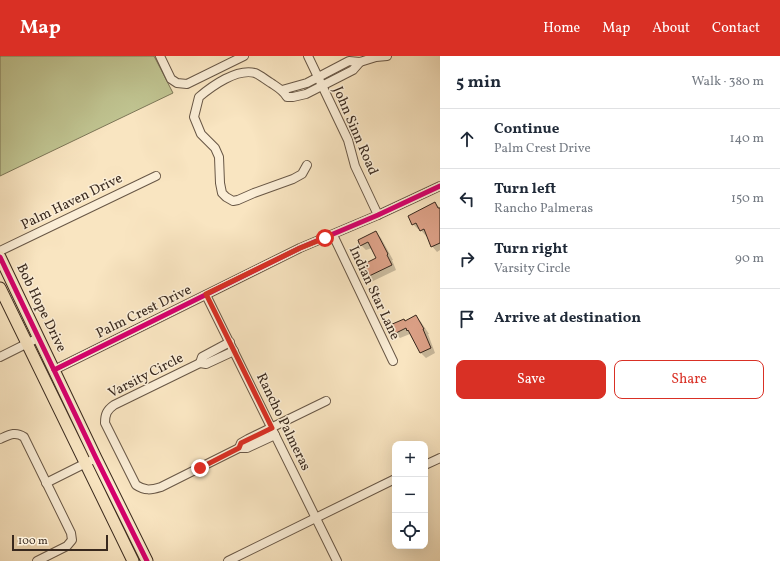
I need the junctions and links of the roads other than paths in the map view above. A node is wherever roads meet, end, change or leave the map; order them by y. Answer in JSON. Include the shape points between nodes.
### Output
{"nodes":[{"id":1,"x":160,"y":56,"type":"edge"},
{"id":2,"x":244,"y":56,"type":"edge"},
{"id":3,"x":308,"y":56,"type":"edge"},
{"id":4,"x":387,"y":56,"type":"edge"},
{"id":5,"x":360,"y":62,"type":"junction"},
{"id":6,"x":342,"y":65,"type":"junction"},
{"id":7,"x":346,"y":74,"type":"junction"},
{"id":8,"x":318,"y":77,"type":"junction"},
{"id":9,"x":298,"y":85,"type":"junction"},
{"id":10,"x":322,"y":86,"type":"junction"},
{"id":11,"x":282,"y":90,"type":"junction"},
{"id":12,"x":301,"y":96,"type":"junction"},
{"id":13,"x":307,"y":165,"type":"dead end"},
{"id":14,"x":156,"y":176,"type":"dead end"},
{"id":15,"x":440,"y":186,"type":"edge"},
{"id":16,"x":378,"y":215,"type":"junction"},
{"id":17,"x":333,"y":235,"type":"junction"},
{"id":18,"x":0,"y":251,"type":"edge"},
{"id":19,"x":0,"y":257,"type":"edge"},
{"id":20,"x":0,"y":288,"type":"edge"},
{"id":21,"x":206,"y":294,"type":"junction"},
{"id":22,"x":38,"y":338,"type":"junction"},
{"id":23,"x":230,"y":342,"type":"junction"},
{"id":24,"x":27,"y":343,"type":"junction"},
{"id":25,"x":234,"y":351,"type":"junction"},
{"id":26,"x":212,"y":356,"type":"junction"},
{"id":27,"x":0,"y":357,"type":"edge"},
{"id":28,"x":392,"y":362,"type":"dead end"},
{"id":29,"x":54,"y":370,"type":"junction"},
{"id":30,"x":326,"y":401,"type":"dead end"},
{"id":31,"x":274,"y":431,"type":"junction"},
{"id":32,"x":0,"y":439,"type":"edge"},
{"id":33,"x":96,"y":458,"type":"junction"},
{"id":34,"x":440,"y":458,"type":"edge"},
{"id":35,"x":86,"y":463,"type":"junction"},
{"id":36,"x":428,"y":464,"type":"edge"},
{"id":37,"x":392,"y":480,"type":"edge"},
{"id":38,"x":46,"y":483,"type":"junction"},
{"id":39,"x":316,"y":518,"type":"junction"},
{"id":40,"x":37,"y":561,"type":"edge"},
{"id":41,"x":133,"y":561,"type":"edge"},
{"id":42,"x":147,"y":561,"type":"edge"},
{"id":43,"x":228,"y":561,"type":"edge"},
{"id":44,"x":336,"y":561,"type":"edge"}],
"edges":[{"from":1,"to":2,"type":"street","via":[[171,78],[177,83],[187,84]]},
{"from":3,"to":8,"type":"street","name":"John Sinn Road"},
{"from":4,"to":5,"type":"street"},
{"from":5,"to":6,"type":"street","via":[[349,61]]},
{"from":5,"to":7,"type":"street"},
{"from":6,"to":7,"type":"street"},
{"from":6,"to":8,"type":"street"},
{"from":7,"to":10,"type":"street"},
{"from":8,"to":9,"type":"street"},
{"from":8,"to":10,"type":"street","name":"John Sinn Road"},
{"from":9,"to":11,"type":"street"},
{"from":9,"to":12,"type":"street"},
{"from":10,"to":12,"type":"street"},
{"from":10,"to":16,"type":"street","name":"John Sinn Road","via":[[348,140],[355,166]]},
{"from":11,"to":12,"type":"street","via":[[287,97]]},
{"from":11,"to":13,"type":"street","via":[[255,73],[231,76],[199,97],[194,117],[201,134],[219,156],[222,193],[233,201],[292,179],[302,174]]},
{"from":14,"to":18,"type":"street","name":"Palm Haven Drive"},
{"from":15,"to":16,"type":"street","name":"Palm Crest Drive"},
{"from":16,"to":17,"type":"street","name":"Palm Crest Drive"},
{"from":17,"to":21,"type":"street","name":"Palm Crest Drive","via":[[300,248]]},
{"from":17,"to":28,"type":"street","name":"Indian Star Lane"},
{"from":19,"to":22,"type":"main road","name":"Bob Hope Drive"},
{"from":20,"to":24,"type":"main road","name":"Bob Hope Drive"},
{"from":21,"to":23,"type":"street","name":"Rancho Palmeras"},
{"from":21,"to":29,"type":"street","name":"Palm Crest Drive"},
{"from":22,"to":24,"type":"street"},
{"from":22,"to":29,"type":"main road","name":"Bob Hope Drive"},
{"from":23,"to":25,"type":"street","name":"Rancho Palmeras"},
{"from":23,"to":26,"type":"street","name":"Varsity Circle"},
{"from":24,"to":27,"type":"street"},
{"from":24,"to":35,"type":"main road","name":"Bob Hope Drive"},
{"from":25,"to":26,"type":"street","name":"Varsity Circle"},
{"from":25,"to":31,"type":"street","name":"Rancho Palmeras"},
{"from":26,"to":31,"type":"street","name":"Varsity Circle","via":[[202,357],[200,363],[108,409],[105,423],[136,486],[144,490],[161,487],[239,448],[241,443],[253,441]]},
{"from":29,"to":33,"type":"main road","name":"Bob Hope Drive"},
{"from":30,"to":31,"type":"street","name":"Varsity Circle"},
{"from":31,"to":39,"type":"street","name":"Rancho Palmeras"},
{"from":32,"to":38,"type":"street","via":[[13,433],[24,437]]},
{"from":33,"to":35,"type":"street"},
{"from":33,"to":42,"type":"main road","name":"Bob Hope Drive"},
{"from":34,"to":36,"type":"street"},
{"from":35,"to":38,"type":"street"},
{"from":35,"to":41,"type":"main road","name":"Bob Hope Drive"},
{"from":37,"to":39,"type":"street"},
{"from":38,"to":40,"type":"street","via":[[72,540],[67,546]]},
{"from":39,"to":43,"type":"street"},
{"from":39,"to":44,"type":"street","name":"Rancho Palmeras"}]}
